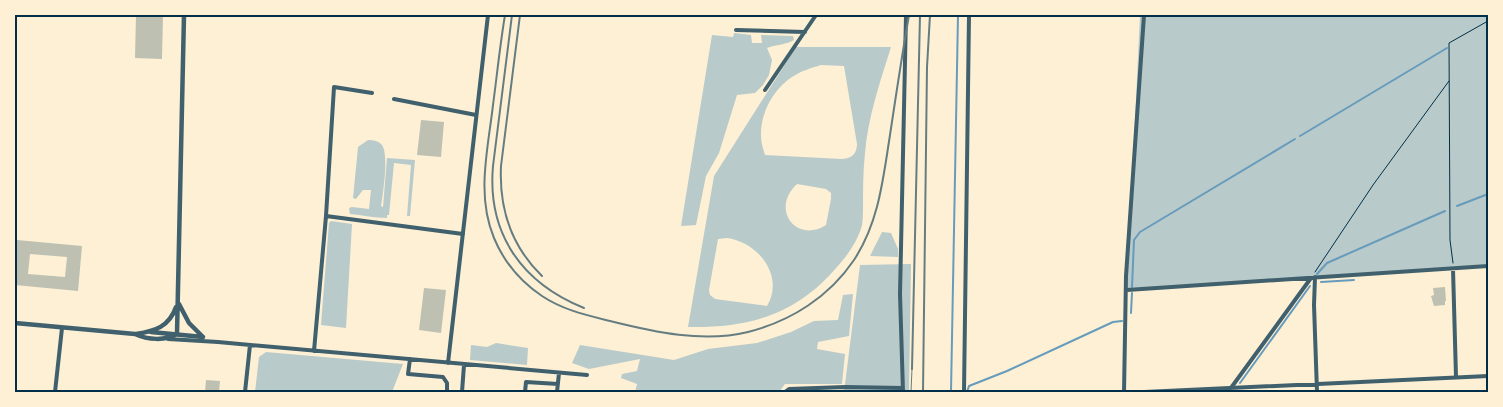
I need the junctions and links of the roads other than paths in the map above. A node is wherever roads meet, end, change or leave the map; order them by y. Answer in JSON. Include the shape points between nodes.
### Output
{"nodes":[{"id":1,"x":184,"y":15,"type":"edge"},
{"id":2,"x":488,"y":15,"type":"edge"},
{"id":3,"x":816,"y":15,"type":"edge"},
{"id":4,"x":906,"y":15,"type":"edge"},
{"id":5,"x":969,"y":15,"type":"edge"},
{"id":6,"x":1144,"y":15,"type":"edge"},
{"id":7,"x":736,"y":30,"type":"dead end"},
{"id":8,"x":805,"y":32,"type":"junction"},
{"id":9,"x":765,"y":90,"type":"dead end"},
{"id":10,"x":372,"y":94,"type":"dead end"},
{"id":11,"x":394,"y":99,"type":"dead end"},
{"id":12,"x":476,"y":115,"type":"junction"},
{"id":13,"x":326,"y":216,"type":"junction"},
{"id":14,"x":463,"y":234,"type":"junction"},
{"id":15,"x":1488,"y":266,"type":"edge"},
{"id":16,"x":1453,"y":269,"type":"junction"},
{"id":17,"x":1313,"y":277,"type":"junction"},
{"id":18,"x":1126,"y":290,"type":"junction"},
{"id":19,"x":178,"y":301,"type":"junction"},
{"id":20,"x":15,"y":323,"type":"edge"},
{"id":21,"x":62,"y":328,"type":"junction"},
{"id":22,"x":149,"y":332,"type":"junction"},
{"id":23,"x":136,"y":334,"type":"junction"},
{"id":24,"x":177,"y":334,"type":"junction"},
{"id":25,"x":203,"y":337,"type":"junction"},
{"id":26,"x":168,"y":339,"type":"junction"},
{"id":27,"x":186,"y":340,"type":"junction"},
{"id":28,"x":218,"y":342,"type":"junction"},
{"id":29,"x":250,"y":345,"type":"junction"},
{"id":30,"x":314,"y":351,"type":"junction"},
{"id":31,"x":410,"y":360,"type":"junction"},
{"id":32,"x":448,"y":363,"type":"junction"},
{"id":33,"x":464,"y":365,"type":"junction"},
{"id":34,"x":559,"y":373,"type":"junction"},
{"id":35,"x":588,"y":375,"type":"dead end"},
{"id":36,"x":1488,"y":376,"type":"edge"},
{"id":37,"x":1456,"y":377,"type":"junction"},
{"id":38,"x":558,"y":384,"type":"junction"},
{"id":39,"x":1317,"y":384,"type":"junction"},
{"id":40,"x":1231,"y":387,"type":"junction"},
{"id":41,"x":903,"y":390,"type":"edge"},
{"id":42,"x":55,"y":392,"type":"edge"},
{"id":43,"x":245,"y":392,"type":"edge"},
{"id":44,"x":447,"y":392,"type":"edge"},
{"id":45,"x":462,"y":392,"type":"edge"},
{"id":46,"x":525,"y":392,"type":"edge"},
{"id":47,"x":557,"y":392,"type":"edge"},
{"id":48,"x":785,"y":392,"type":"edge"},
{"id":49,"x":964,"y":392,"type":"edge"},
{"id":50,"x":1124,"y":392,"type":"edge"},
{"id":51,"x":1144,"y":392,"type":"edge"},
{"id":52,"x":1228,"y":392,"type":"edge"},
{"id":53,"x":1317,"y":392,"type":"edge"}],
"edges":[{"from":1,"to":19,"type":"street"},
{"from":2,"to":12,"type":"street"},
{"from":3,"to":8,"type":"street"},
{"from":4,"to":41,"type":"street","via":[[900,275]]},
{"from":5,"to":49,"type":"street"},
{"from":6,"to":18,"type":"street"},
{"from":7,"to":8,"type":"street"},
{"from":8,"to":9,"type":"street"},
{"from":10,"to":13,"type":"street","via":[[334,87]]},
{"from":11,"to":12,"type":"street"},
{"from":12,"to":14,"type":"street"},
{"from":13,"to":14,"type":"street"},
{"from":13,"to":30,"type":"street"},
{"from":14,"to":32,"type":"street"},
{"from":15,"to":16,"type":"street"},
{"from":16,"to":17,"type":"street"},
{"from":16,"to":37,"type":"street"},
{"from":17,"to":18,"type":"street"},
{"from":17,"to":39,"type":"street"},
{"from":17,"to":40,"type":"street"},
{"from":18,"to":50,"type":"street"},
{"from":19,"to":22,"type":"street","via":[[169,321]]},
{"from":19,"to":24,"type":"street"},
{"from":19,"to":25,"type":"street","via":[[188,322]]},
{"from":20,"to":21,"type":"street"},
{"from":21,"to":23,"type":"street"},
{"from":21,"to":42,"type":"street"},
{"from":22,"to":23,"type":"street"},
{"from":22,"to":24,"type":"street"},
{"from":23,"to":26,"type":"street"},
{"from":24,"to":25,"type":"street"},
{"from":24,"to":26,"type":"street"},
{"from":24,"to":27,"type":"street"},
{"from":25,"to":28,"type":"street"},
{"from":26,"to":27,"type":"street"},
{"from":27,"to":28,"type":"street"},
{"from":28,"to":29,"type":"street"},
{"from":29,"to":30,"type":"street"},
{"from":29,"to":43,"type":"street"},
{"from":30,"to":31,"type":"street"},
{"from":31,"to":32,"type":"street"},
{"from":31,"to":44,"type":"street","via":[[408,374],[445,378]]},
{"from":32,"to":33,"type":"street"},
{"from":33,"to":34,"type":"street"},
{"from":33,"to":45,"type":"street"},
{"from":34,"to":35,"type":"street"},
{"from":34,"to":38,"type":"street"},
{"from":36,"to":37,"type":"street"},
{"from":37,"to":39,"type":"street"},
{"from":38,"to":46,"type":"street","via":[[526,382]]},
{"from":38,"to":47,"type":"street"},
{"from":39,"to":40,"type":"street"},
{"from":39,"to":53,"type":"street"},
{"from":40,"to":51,"type":"street"},
{"from":40,"to":52,"type":"street"},
{"from":41,"to":48,"type":"street","via":[[845,387],[798,388]]}]}
